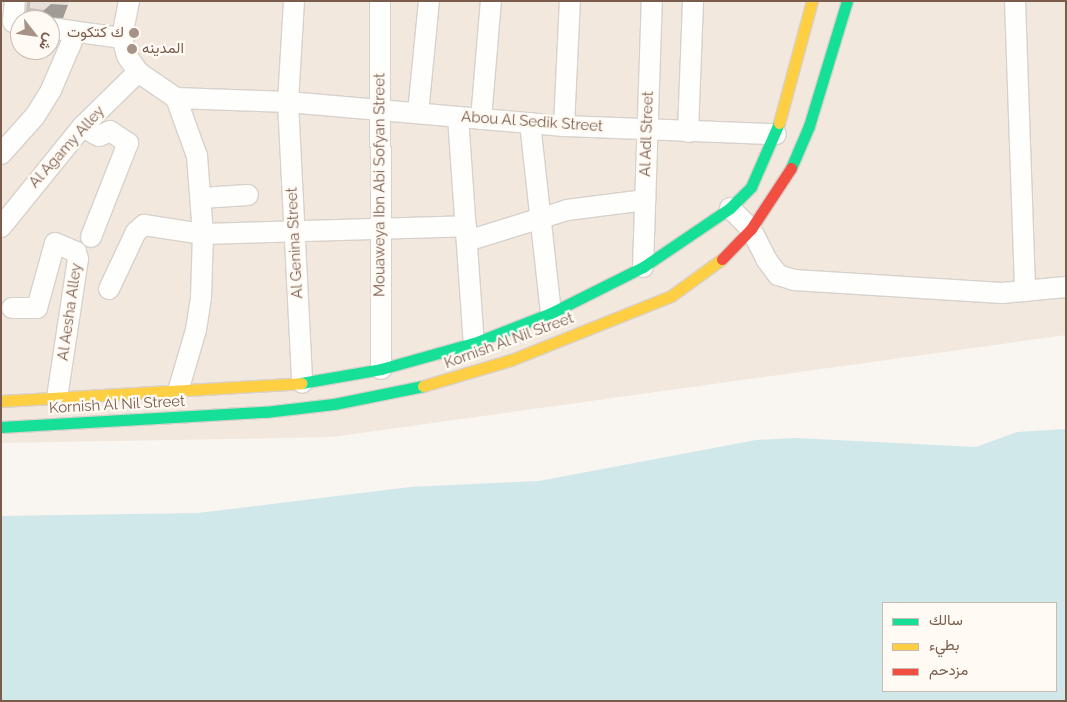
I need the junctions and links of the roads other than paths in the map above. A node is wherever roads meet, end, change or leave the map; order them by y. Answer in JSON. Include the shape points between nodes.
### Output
{"nodes":[{"id":1,"x":15,"y":1,"type":"edge"},
{"id":2,"x":294,"y":1,"type":"edge"},
{"id":3,"x":380,"y":1,"type":"edge"},
{"id":4,"x":429,"y":1,"type":"edge"},
{"id":5,"x":491,"y":1,"type":"edge"},
{"id":6,"x":570,"y":1,"type":"edge"},
{"id":7,"x":652,"y":1,"type":"edge"},
{"id":8,"x":694,"y":1,"type":"edge"},
{"id":9,"x":847,"y":1,"type":"edge"},
{"id":10,"x":1015,"y":1,"type":"edge"},
{"id":11,"x":125,"y":2,"type":"edge"},
{"id":12,"x":812,"y":2,"type":"edge"},
{"id":13,"x":8,"y":23,"type":"edge"},
{"id":14,"x":60,"y":30,"type":"edge"},
{"id":15,"x":76,"y":32,"type":"junction"},
{"id":16,"x":122,"y":38,"type":"junction"},
{"id":17,"x":138,"y":72,"type":"junction"},
{"id":18,"x":176,"y":98,"type":"junction"},
{"id":19,"x":288,"y":102,"type":"junction"},
{"id":20,"x":380,"y":110,"type":"junction"},
{"id":21,"x":418,"y":114,"type":"junction"},
{"id":22,"x":458,"y":117,"type":"junction"},
{"id":23,"x":480,"y":119,"type":"junction"},
{"id":24,"x":530,"y":123,"type":"junction"},
{"id":25,"x":564,"y":126,"type":"junction"},
{"id":26,"x":82,"y":127,"type":"junction"},
{"id":27,"x":646,"y":130,"type":"junction"},
{"id":28,"x":688,"y":132,"type":"junction"},
{"id":29,"x":776,"y":134,"type":"junction"},
{"id":30,"x":1,"y":154,"type":"edge"},
{"id":31,"x":248,"y":195,"type":"dead end"},
{"id":32,"x":201,"y":198,"type":"junction"},
{"id":33,"x":645,"y":200,"type":"junction"},
{"id":34,"x":730,"y":208,"type":"junction"},
{"id":35,"x":540,"y":217,"type":"junction"},
{"id":36,"x":1,"y":227,"type":"edge"},
{"id":37,"x":380,"y":230,"type":"junction"},
{"id":38,"x":751,"y":230,"type":"junction"},
{"id":39,"x":295,"y":232,"type":"junction"},
{"id":40,"x":467,"y":233,"type":"junction"},
{"id":41,"x":203,"y":234,"type":"junction"},
{"id":42,"x":91,"y":237,"type":"dead end"},
{"id":43,"x":643,"y":267,"type":"junction"},
{"id":44,"x":1066,"y":287,"type":"edge"},
{"id":45,"x":109,"y":289,"type":"dead end"},
{"id":46,"x":1026,"y":291,"type":"junction"},
{"id":47,"x":12,"y":308,"type":"dead end"},
{"id":48,"x":551,"y":313,"type":"junction"},
{"id":49,"x":474,"y":343,"type":"junction"},
{"id":50,"x":381,"y":369,"type":"junction"},
{"id":51,"x":302,"y":383,"type":"junction"},
{"id":52,"x":178,"y":391,"type":"junction"},
{"id":53,"x":57,"y":398,"type":"junction"},
{"id":54,"x":1,"y":401,"type":"edge"},
{"id":55,"x":1,"y":427,"type":"edge"}],
"edges":[{"from":1,"to":13,"type":"street"},
{"from":2,"to":19,"type":"street","name":"Al Genina Street"},
{"from":3,"to":20,"type":"street","name":"Mouaweya Ibn Abi Sofyan Street"},
{"from":4,"to":21,"type":"street"},
{"from":5,"to":23,"type":"street"},
{"from":6,"to":25,"type":"street"},
{"from":7,"to":27,"type":"street","name":"Al Adl Street"},
{"from":8,"to":28,"type":"street"},
{"from":9,"to":38,"type":"main road","name":"Kornish Al Nil Street","via":[[798,154],[769,206]]},
{"from":10,"to":46,"type":"street"},
{"from":11,"to":16,"type":"street"},
{"from":12,"to":29,"type":"main road","name":"Kornish Al Nil Street"},
{"from":14,"to":15,"type":"street"},
{"from":15,"to":16,"type":"street"},
{"from":15,"to":30,"type":"street","via":[[51,90],[35,116]]},
{"from":16,"to":17,"type":"street","via":[[127,56]]},
{"from":17,"to":18,"type":"street"},
{"from":17,"to":26,"type":"street","name":"Al Agamy Alley"},
{"from":18,"to":19,"type":"street","name":"Abou Al Sedik Street"},
{"from":18,"to":32,"type":"street","via":[[194,143]]},
{"from":19,"to":20,"type":"street","name":"Abou Al Sedik Street"},
{"from":19,"to":39,"type":"street","name":"Al Genina Street"},
{"from":20,"to":21,"type":"street","name":"Abou Al Sedik Street"},
{"from":20,"to":37,"type":"street","name":"Mouaweya Ibn Abi Sofyan Street"},
{"from":21,"to":22,"type":"street","name":"Abou Al Sedik Street"},
{"from":22,"to":23,"type":"street","name":"Abou Al Sedik Street"},
{"from":22,"to":40,"type":"street"},
{"from":23,"to":24,"type":"street","name":"Abou Al Sedik Street"},
{"from":24,"to":25,"type":"street","name":"Abou Al Sedik Street"},
{"from":24,"to":35,"type":"street"},
{"from":25,"to":27,"type":"street","name":"Abou Al Sedik Street"},
{"from":26,"to":36,"type":"street","name":"Al Agamy Alley"},
{"from":26,"to":42,"type":"street","via":[[99,136],[110,131],[128,143]]},
{"from":27,"to":28,"type":"street","name":"Abou Al Sedik Street"},
{"from":27,"to":33,"type":"street","name":"Al Adl Street"},
{"from":28,"to":29,"type":"street","name":"Abou Al Sedik Street"},
{"from":29,"to":34,"type":"main road","name":"Kornish Al Nil Street","via":[[762,170],[751,187]]},
{"from":31,"to":32,"type":"street"},
{"from":32,"to":41,"type":"street"},
{"from":33,"to":35,"type":"street","via":[[594,205]]},
{"from":33,"to":43,"type":"street","name":"Al Adl Street"},
{"from":34,"to":38,"type":"street"},
{"from":34,"to":43,"type":"main road","name":"Kornish Al Nil Street"},
{"from":35,"to":40,"type":"street"},
{"from":35,"to":48,"type":"street"},
{"from":37,"to":39,"type":"street"},
{"from":37,"to":40,"type":"street"},
{"from":37,"to":50,"type":"street","name":"Mouaweya Ibn Abi Sofyan Street"},
{"from":38,"to":46,"type":"street","via":[[778,275],[794,280],[1002,293]]},
{"from":38,"to":55,"type":"main road","name":"Kornish Al Nil Street","via":[[727,255],[671,296],[511,360],[438,383],[334,404],[265,412]]},
{"from":39,"to":41,"type":"street"},
{"from":39,"to":51,"type":"street","name":"Al Genina Street"},
{"from":40,"to":49,"type":"street"},
{"from":41,"to":45,"type":"street","via":[[140,227]]},
{"from":41,"to":52,"type":"street","via":[[199,314]]},
{"from":43,"to":48,"type":"main road","name":"Kornish Al Nil Street"},
{"from":44,"to":46,"type":"street"},
{"from":47,"to":53,"type":"street","name":"Al Aesha Alley","via":[[37,308],[54,243],[76,252],[78,258]]},
{"from":48,"to":49,"type":"main road","name":"Kornish Al Nil Street"},
{"from":49,"to":50,"type":"main road","name":"Kornish Al Nil Street"},
{"from":50,"to":51,"type":"main road","name":"Kornish Al Nil Street"},
{"from":51,"to":52,"type":"main road","name":"Kornish Al Nil Street"},
{"from":52,"to":53,"type":"main road","name":"Kornish Al Nil Street"},
{"from":53,"to":54,"type":"main road","name":"Kornish Al Nil Street"}]}
